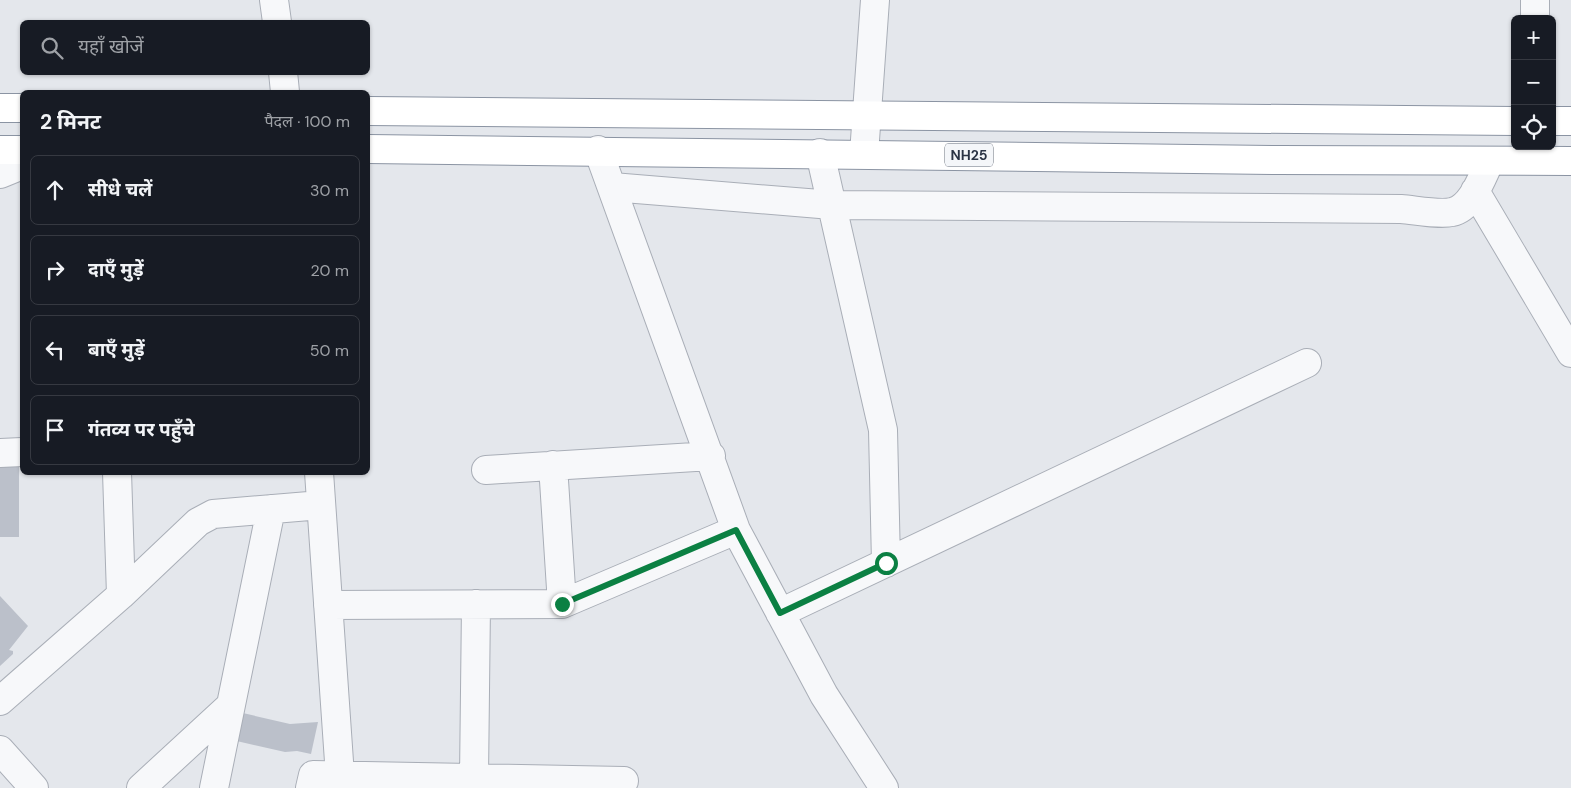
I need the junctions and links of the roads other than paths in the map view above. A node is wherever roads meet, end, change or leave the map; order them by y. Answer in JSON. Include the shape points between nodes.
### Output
{"nodes":[{"id":1,"x":274,"y":0,"type":"edge"},
{"id":2,"x":874,"y":0,"type":"edge"},
{"id":3,"x":1535,"y":0,"type":"edge"},
{"id":4,"x":1535,"y":15,"type":"edge"},
{"id":5,"x":277,"y":20,"type":"edge"},
{"id":6,"x":283,"y":75,"type":"edge"},
{"id":7,"x":285,"y":90,"type":"edge"},
{"id":8,"x":0,"y":108,"type":"edge"},
{"id":9,"x":20,"y":108,"type":"edge"},
{"id":10,"x":370,"y":111,"type":"edge"},
{"id":11,"x":868,"y":114,"type":"junction"},
{"id":12,"x":1511,"y":121,"type":"edge"},
{"id":13,"x":1556,"y":121,"type":"edge"},
{"id":14,"x":1571,"y":121,"type":"edge"},
{"id":15,"x":370,"y":149,"type":"edge"},
{"id":16,"x":0,"y":150,"type":"edge"},
{"id":17,"x":20,"y":150,"type":"edge"},
{"id":18,"x":598,"y":150,"type":"junction"},
{"id":19,"x":820,"y":153,"type":"junction"},
{"id":20,"x":864,"y":154,"type":"junction"},
{"id":21,"x":1490,"y":160,"type":"junction"},
{"id":22,"x":1571,"y":161,"type":"edge"},
{"id":23,"x":20,"y":167,"type":"edge"},
{"id":24,"x":0,"y":174,"type":"edge"},
{"id":25,"x":612,"y":187,"type":"junction"},
{"id":26,"x":1475,"y":191,"type":"junction"},
{"id":27,"x":832,"y":205,"type":"junction"},
{"id":28,"x":1571,"y":353,"type":"edge"},
{"id":29,"x":1307,"y":363,"type":"dead end"},
{"id":30,"x":20,"y":452,"type":"edge"},
{"id":31,"x":0,"y":453,"type":"edge"},
{"id":32,"x":711,"y":456,"type":"junction"},
{"id":33,"x":553,"y":465,"type":"junction"},
{"id":34,"x":486,"y":470,"type":"dead end"},
{"id":35,"x":117,"y":475,"type":"edge"},
{"id":36,"x":319,"y":475,"type":"edge"},
{"id":37,"x":322,"y":505,"type":"junction"},
{"id":38,"x":271,"y":509,"type":"junction"},
{"id":39,"x":736,"y":530,"type":"junction"},
{"id":40,"x":886,"y":563,"type":"junction"},
{"id":41,"x":121,"y":595,"type":"junction"},
{"id":42,"x":476,"y":604,"type":"junction"},
{"id":43,"x":562,"y":604,"type":"junction"},
{"id":44,"x":328,"y":605,"type":"junction"},
{"id":45,"x":780,"y":613,"type":"junction"},
{"id":46,"x":0,"y":701,"type":"edge"},
{"id":47,"x":230,"y":706,"type":"junction"},
{"id":48,"x":0,"y":750,"type":"edge"},
{"id":49,"x":340,"y":776,"type":"junction"},
{"id":50,"x":474,"y":778,"type":"junction"},
{"id":51,"x":624,"y":781,"type":"dead end"},
{"id":52,"x":435,"y":783,"type":"edge"},
{"id":53,"x":34,"y":788,"type":"edge"},
{"id":54,"x":140,"y":788,"type":"edge"},
{"id":55,"x":214,"y":788,"type":"edge"},
{"id":56,"x":310,"y":788,"type":"edge"},
{"id":57,"x":884,"y":788,"type":"edge"}],
"edges":[{"from":1,"to":5,"type":"street"},
{"from":2,"to":11,"type":"street"},
{"from":3,"to":4,"type":"street"},
{"from":6,"to":7,"type":"street"},
{"from":8,"to":9,"type":"highway"},
{"from":10,"to":11,"type":"highway"},
{"from":11,"to":12,"type":"highway"},
{"from":11,"to":20,"type":"street"},
{"from":13,"to":14,"type":"highway"},
{"from":15,"to":18,"type":"highway","number":"NH25"},
{"from":16,"to":17,"type":"highway"},
{"from":18,"to":19,"type":"highway","number":"NH25"},
{"from":18,"to":25,"type":"street"},
{"from":19,"to":20,"type":"highway","number":"NH25"},
{"from":19,"to":27,"type":"street"},
{"from":20,"to":21,"type":"highway","number":"NH25"},
{"from":21,"to":22,"type":"highway","number":"NH25"},
{"from":21,"to":26,"type":"street"},
{"from":23,"to":24,"type":"street"},
{"from":25,"to":27,"type":"street"},
{"from":25,"to":32,"type":"street"},
{"from":26,"to":27,"type":"street","via":[[1462,207],[1452,212]]},
{"from":26,"to":28,"type":"street"},
{"from":27,"to":40,"type":"street","via":[[883,430]]},
{"from":29,"to":40,"type":"street"},
{"from":30,"to":31,"type":"street"},
{"from":32,"to":33,"type":"street"},
{"from":32,"to":39,"type":"street"},
{"from":33,"to":34,"type":"street"},
{"from":33,"to":43,"type":"street"},
{"from":35,"to":41,"type":"street"},
{"from":36,"to":37,"type":"street"},
{"from":37,"to":38,"type":"street"},
{"from":37,"to":44,"type":"street"},
{"from":38,"to":41,"type":"street","via":[[213,514],[198,522]]},
{"from":38,"to":47,"type":"street"},
{"from":39,"to":43,"type":"street"},
{"from":39,"to":45,"type":"street"},
{"from":40,"to":45,"type":"street"},
{"from":41,"to":46,"type":"street"},
{"from":42,"to":43,"type":"street"},
{"from":42,"to":44,"type":"street"},
{"from":42,"to":50,"type":"street"},
{"from":44,"to":49,"type":"street"},
{"from":45,"to":57,"type":"street","via":[[824,695]]},
{"from":47,"to":54,"type":"street"},
{"from":47,"to":55,"type":"street"},
{"from":48,"to":53,"type":"street"},
{"from":49,"to":52,"type":"street"},
{"from":49,"to":56,"type":"street","via":[[313,775]]},
{"from":50,"to":51,"type":"street"},
{"from":50,"to":52,"type":"street"}]}
